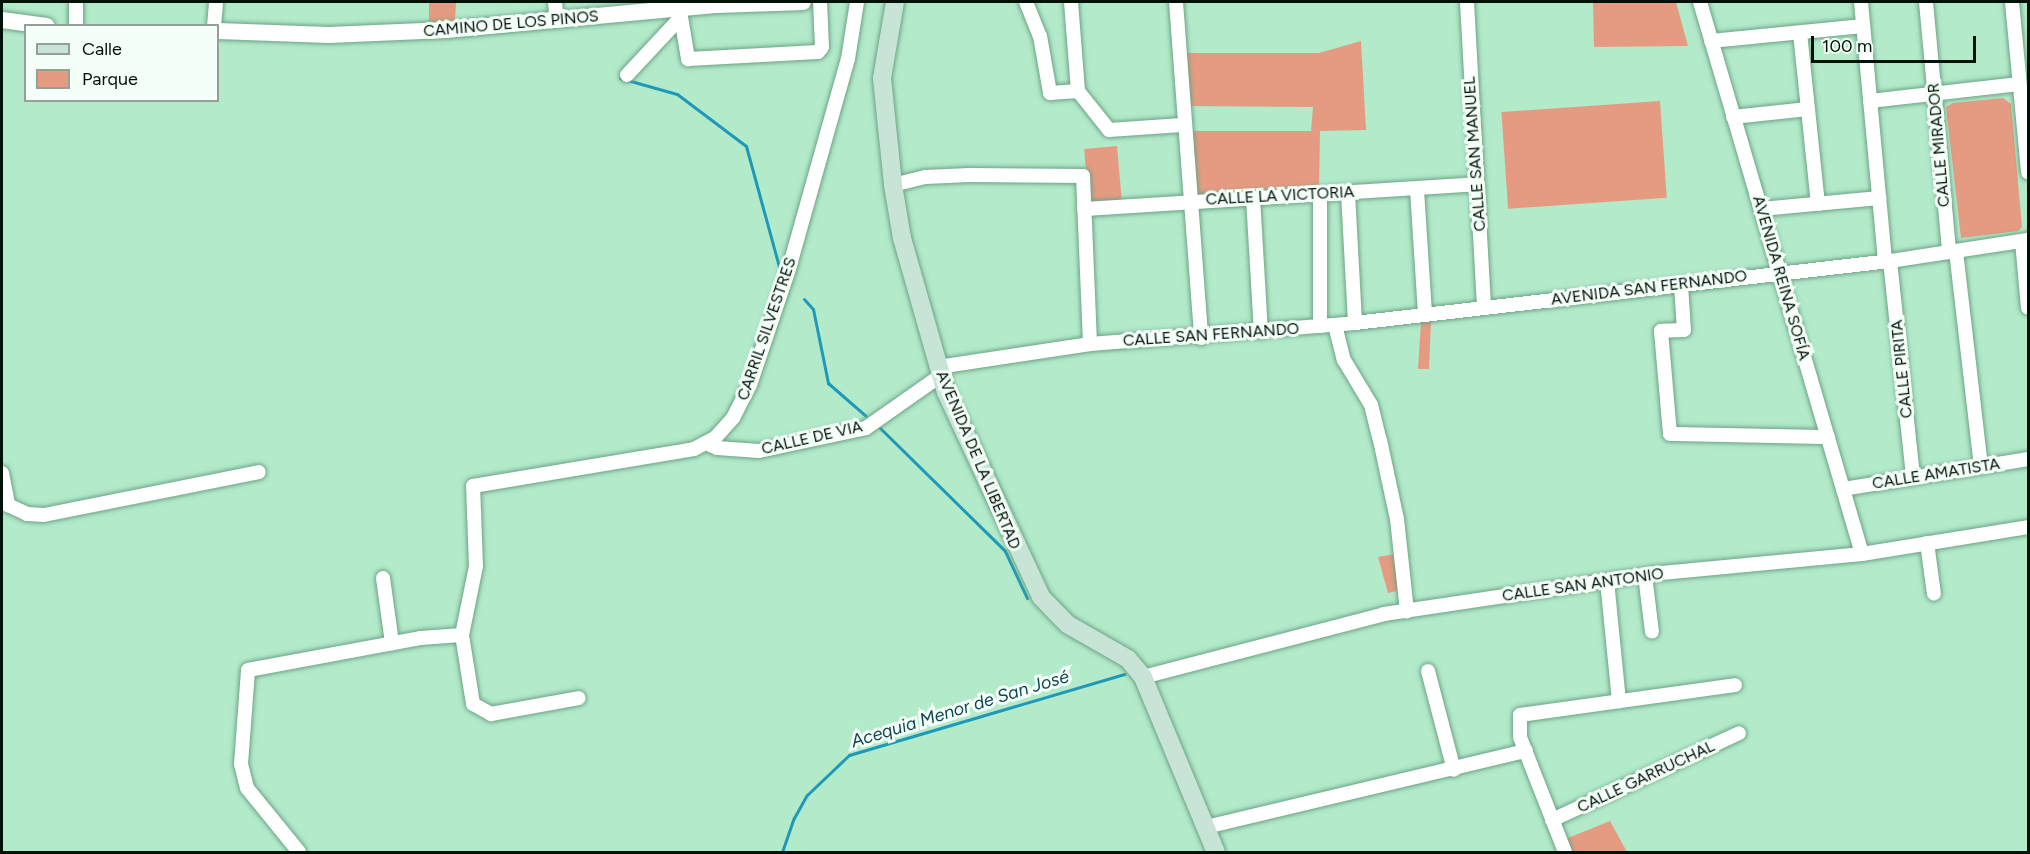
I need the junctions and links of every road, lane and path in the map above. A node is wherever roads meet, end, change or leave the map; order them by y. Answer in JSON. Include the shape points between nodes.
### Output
{"nodes":[{"id":1,"x":76,"y":2,"type":"edge"},
{"id":2,"x":216,"y":2,"type":"edge"},
{"id":3,"x":555,"y":2,"type":"edge"},
{"id":4,"x":803,"y":2,"type":"edge"},
{"id":5,"x":820,"y":2,"type":"edge"},
{"id":6,"x":857,"y":2,"type":"edge"},
{"id":7,"x":894,"y":2,"type":"edge"},
{"id":8,"x":1026,"y":2,"type":"edge"},
{"id":9,"x":1071,"y":2,"type":"edge"},
{"id":10,"x":1176,"y":2,"type":"edge"},
{"id":11,"x":1467,"y":2,"type":"edge"},
{"id":12,"x":1700,"y":2,"type":"edge"},
{"id":13,"x":1861,"y":2,"type":"edge"},
{"id":14,"x":1926,"y":2,"type":"edge"},
{"id":15,"x":2012,"y":2,"type":"edge"},
{"id":16,"x":681,"y":13,"type":"junction"},
{"id":17,"x":2,"y":20,"type":"edge"},
{"id":18,"x":557,"y":21,"type":"junction"},
{"id":19,"x":31,"y":24,"type":"edge"},
{"id":20,"x":76,"y":24,"type":"edge"},
{"id":21,"x":214,"y":24,"type":"edge"},
{"id":22,"x":1863,"y":26,"type":"junction"},
{"id":23,"x":219,"y":31,"type":"edge"},
{"id":24,"x":1800,"y":33,"type":"junction"},
{"id":25,"x":1711,"y":41,"type":"junction"},
{"id":26,"x":627,"y":75,"type":"dead end"},
{"id":27,"x":2019,"y":84,"type":"junction"},
{"id":28,"x":1078,"y":91,"type":"junction"},
{"id":29,"x":1934,"y":94,"type":"junction"},
{"id":30,"x":1870,"y":102,"type":"junction"},
{"id":31,"x":1808,"y":109,"type":"junction"},
{"id":32,"x":1733,"y":117,"type":"junction"},
{"id":33,"x":1182,"y":125,"type":"junction"},
{"id":34,"x":2028,"y":172,"type":"edge"},
{"id":35,"x":1477,"y":184,"type":"junction"},
{"id":36,"x":893,"y":185,"type":"junction"},
{"id":37,"x":1418,"y":190,"type":"junction"},
{"id":38,"x":1348,"y":193,"type":"junction"},
{"id":39,"x":1320,"y":194,"type":"junction"},
{"id":40,"x":1253,"y":198,"type":"junction"},
{"id":41,"x":1879,"y":198,"type":"junction"},
{"id":42,"x":1188,"y":201,"type":"junction"},
{"id":43,"x":1818,"y":204,"type":"junction"},
{"id":44,"x":1084,"y":209,"type":"junction"},
{"id":45,"x":1761,"y":209,"type":"junction"},
{"id":46,"x":2025,"y":240,"type":"edge"},
{"id":47,"x":1953,"y":252,"type":"junction"},
{"id":48,"x":1888,"y":262,"type":"junction"},
{"id":49,"x":1779,"y":272,"type":"junction"},
{"id":50,"x":1681,"y":285,"type":"junction"},
{"id":51,"x":1484,"y":307,"type":"junction"},
{"id":52,"x":2028,"y":308,"type":"edge"},
{"id":53,"x":1425,"y":314,"type":"junction"},
{"id":54,"x":1355,"y":323,"type":"junction"},
{"id":55,"x":1335,"y":325,"type":"junction"},
{"id":56,"x":1320,"y":326,"type":"junction"},
{"id":57,"x":1261,"y":332,"type":"junction"},
{"id":58,"x":1201,"y":338,"type":"junction"},
{"id":59,"x":1090,"y":344,"type":"junction"},
{"id":60,"x":939,"y":371,"type":"junction"},
{"id":61,"x":1828,"y":437,"type":"junction"},
{"id":62,"x":706,"y":442,"type":"junction"},
{"id":63,"x":2028,"y":459,"type":"edge"},
{"id":64,"x":1981,"y":466,"type":"junction"},
{"id":65,"x":259,"y":472,"type":"dead end"},
{"id":66,"x":2,"y":473,"type":"edge"},
{"id":67,"x":1913,"y":477,"type":"junction"},
{"id":68,"x":1843,"y":489,"type":"junction"},
{"id":69,"x":2028,"y":527,"type":"edge"},
{"id":70,"x":1927,"y":543,"type":"junction"},
{"id":71,"x":1862,"y":554,"type":"junction"},
{"id":72,"x":1645,"y":575,"type":"junction"},
{"id":73,"x":383,"y":578,"type":"dead end"},
{"id":74,"x":1607,"y":581,"type":"junction"},
{"id":75,"x":1934,"y":594,"type":"dead end"},
{"id":76,"x":1407,"y":611,"type":"junction"},
{"id":77,"x":1652,"y":632,"type":"dead end"},
{"id":78,"x":462,"y":635,"type":"junction"},
{"id":79,"x":392,"y":643,"type":"junction"},
{"id":80,"x":1428,"y":671,"type":"dead end"},
{"id":81,"x":1143,"y":677,"type":"junction"},
{"id":82,"x":1735,"y":685,"type":"dead end"},
{"id":83,"x":579,"y":698,"type":"dead end"},
{"id":84,"x":1619,"y":701,"type":"junction"},
{"id":85,"x":1739,"y":733,"type":"dead end"},
{"id":86,"x":1526,"y":751,"type":"junction"},
{"id":87,"x":1454,"y":770,"type":"junction"},
{"id":88,"x":1552,"y":820,"type":"junction"},
{"id":89,"x":1206,"y":827,"type":"junction"},
{"id":90,"x":299,"y":852,"type":"edge"},
{"id":91,"x":1216,"y":852,"type":"edge"},
{"id":92,"x":1565,"y":852,"type":"edge"}],
"edges":[{"from":1,"to":20,"type":"street"},
{"from":2,"to":21,"type":"street"},
{"from":3,"to":18,"type":"street"},
{"from":4,"to":16,"type":"street","name":"CAMINO DE LOS PINOS"},
{"from":5,"to":16,"type":"street","via":[[822,47],[818,52],[688,59]]},
{"from":6,"to":62,"type":"street","name":"CARRIL SILVESTRES","via":[[848,59],[829,133],[750,385],[734,418]]},
{"from":7,"to":36,"type":"main road","name":"AVENIDA DE LA LIBERTAD","via":[[882,78]]},
{"from":8,"to":28,"type":"street","via":[[1040,36],[1050,93]]},
{"from":9,"to":28,"type":"street"},
{"from":10,"to":33,"type":"street"},
{"from":11,"to":35,"type":"street","name":"CALLE SAN MANUEL"},
{"from":12,"to":25,"type":"street","name":"AVENIDA REINA SOFÍA"},
{"from":13,"to":22,"type":"street","name":"CALLE PIRITA"},
{"from":14,"to":29,"type":"street","name":"CALLE MIRADOR"},
{"from":15,"to":27,"type":"street"},
{"from":16,"to":18,"type":"street","name":"CAMINO DE LOS PINOS"},
{"from":16,"to":26,"type":"street"},
{"from":17,"to":19,"type":"street"},
{"from":18,"to":23,"type":"street","name":"CAMINO DE LOS PINOS","via":[[338,35]]},
{"from":22,"to":24,"type":"street"},
{"from":22,"to":30,"type":"street","name":"CALLE PIRITA"},
{"from":24,"to":25,"type":"street"},
{"from":24,"to":31,"type":"street"},
{"from":25,"to":32,"type":"street","name":"AVENIDA REINA SOFÍA"},
{"from":27,"to":29,"type":"street"},
{"from":27,"to":34,"type":"street"},
{"from":28,"to":33,"type":"street","via":[[1108,130]]},
{"from":29,"to":30,"type":"street"},
{"from":29,"to":47,"type":"street","name":"CALLE MIRADOR"},
{"from":30,"to":41,"type":"street","name":"CALLE PIRITA"},
{"from":31,"to":32,"type":"street"},
{"from":31,"to":43,"type":"street"},
{"from":32,"to":45,"type":"street","name":"AVENIDA REINA SOFÍA"},
{"from":33,"to":42,"type":"street"},
{"from":35,"to":37,"type":"street","name":"CALLE LA VICTORIA"},
{"from":35,"to":51,"type":"street","name":"CALLE SAN MANUEL"},
{"from":36,"to":44,"type":"street","via":[[958,175],[1083,176]]},
{"from":36,"to":60,"type":"main road","name":"AVENIDA DE LA LIBERTAD","via":[[902,238]]},
{"from":37,"to":38,"type":"street","name":"CALLE LA VICTORIA"},
{"from":37,"to":53,"type":"street"},
{"from":38,"to":39,"type":"street","name":"CALLE LA VICTORIA"},
{"from":38,"to":54,"type":"street"},
{"from":39,"to":40,"type":"street","name":"CALLE LA VICTORIA"},
{"from":39,"to":56,"type":"street"},
{"from":40,"to":42,"type":"street","name":"CALLE LA VICTORIA"},
{"from":40,"to":57,"type":"street"},
{"from":41,"to":43,"type":"street"},
{"from":41,"to":48,"type":"street","name":"CALLE PIRITA"},
{"from":42,"to":44,"type":"street","name":"CALLE LA VICTORIA"},
{"from":42,"to":58,"type":"street"},
{"from":43,"to":45,"type":"street"},
{"from":44,"to":59,"type":"street"},
{"from":45,"to":49,"type":"street","name":"AVENIDA REINA SOFÍA"},
{"from":46,"to":47,"type":"street","name":"AVENIDA SAN FERNANDO"},
{"from":46,"to":52,"type":"street"},
{"from":47,"to":48,"type":"street","name":"AVENIDA SAN FERNANDO"},
{"from":47,"to":64,"type":"street","name":"CALLE MIRADOR"},
{"from":48,"to":49,"type":"street","name":"AVENIDA SAN FERNANDO"},
{"from":48,"to":67,"type":"street","name":"CALLE PIRITA"},
{"from":49,"to":50,"type":"street","name":"AVENIDA SAN FERNANDO"},
{"from":49,"to":61,"type":"street","name":"AVENIDA REINA SOFÍA"},
{"from":50,"to":51,"type":"street","name":"AVENIDA SAN FERNANDO"},
{"from":50,"to":61,"type":"street","via":[[1684,330],[1661,331],[1670,434]]},
{"from":51,"to":53,"type":"street","name":"CALLE SAN FERNANDO"},
{"from":53,"to":54,"type":"street","name":"CALLE SAN FERNANDO"},
{"from":54,"to":55,"type":"street","name":"CALLE SAN FERNANDO"},
{"from":55,"to":56,"type":"street","name":"CALLE SAN FERNANDO"},
{"from":55,"to":76,"type":"street","via":[[1344,360],[1371,405],[1380,440],[1396,519]]},
{"from":56,"to":57,"type":"street","name":"CALLE SAN FERNANDO"},
{"from":57,"to":58,"type":"street","name":"CALLE SAN FERNANDO"},
{"from":58,"to":59,"type":"street","name":"CALLE SAN FERNANDO"},
{"from":59,"to":60,"type":"street","name":"CALLE SAN FERNANDO"},
{"from":60,"to":62,"type":"street","name":"CALLE DE VIA","via":[[866,428],[759,451],[717,448]]},
{"from":60,"to":81,"type":"main road","name":"AVENIDA DE LA LIBERTAD","via":[[1041,597],[1067,624],[1128,659]]},
{"from":61,"to":68,"type":"street","name":"AVENIDA REINA SOFÍA"},
{"from":62,"to":78,"type":"street","name":"CARRIL SILVESTRES","via":[[694,450],[473,486],[476,566]]},
{"from":63,"to":64,"type":"street","name":"CALLE AMATISTA"},
{"from":64,"to":67,"type":"street","name":"CALLE AMATISTA"},
{"from":65,"to":66,"type":"street","via":[[44,515],[27,514],[8,505]]},
{"from":67,"to":68,"type":"street","name":"CALLE AMATISTA"},
{"from":68,"to":71,"type":"street","name":"AVENIDA REINA SOFÍA"},
{"from":69,"to":70,"type":"street","name":"CALLE SAN ANTONIO"},
{"from":70,"to":71,"type":"street","name":"CALLE SAN ANTONIO"},
{"from":70,"to":75,"type":"street"},
{"from":71,"to":72,"type":"street","name":"CALLE SAN ANTONIO"},
{"from":72,"to":74,"type":"street","name":"CALLE SAN ANTONIO"},
{"from":72,"to":77,"type":"street"},
{"from":73,"to":79,"type":"street"},
{"from":74,"to":76,"type":"street","name":"CALLE SAN ANTONIO"},
{"from":74,"to":84,"type":"street"},
{"from":76,"to":81,"type":"street","name":"CALLE SAN ANTONIO"},
{"from":78,"to":79,"type":"street"},
{"from":78,"to":83,"type":"street","via":[[473,704],[491,714]]},
{"from":79,"to":90,"type":"street","via":[[248,670],[241,764],[247,788]]},
{"from":80,"to":87,"type":"street"},
{"from":81,"to":89,"type":"main road","name":"AVENIDA DE LA LIBERTAD"},
{"from":82,"to":84,"type":"street"},
{"from":84,"to":86,"type":"street","via":[[1520,716]]},
{"from":85,"to":88,"type":"street","name":"CALLE GARRUCHAL"},
{"from":86,"to":87,"type":"street"},
{"from":86,"to":88,"type":"street"},
{"from":87,"to":89,"type":"street"},
{"from":88,"to":92,"type":"street"},
{"from":89,"to":91,"type":"main road","name":"AVENIDA DE LA LIBERTAD"}]}
